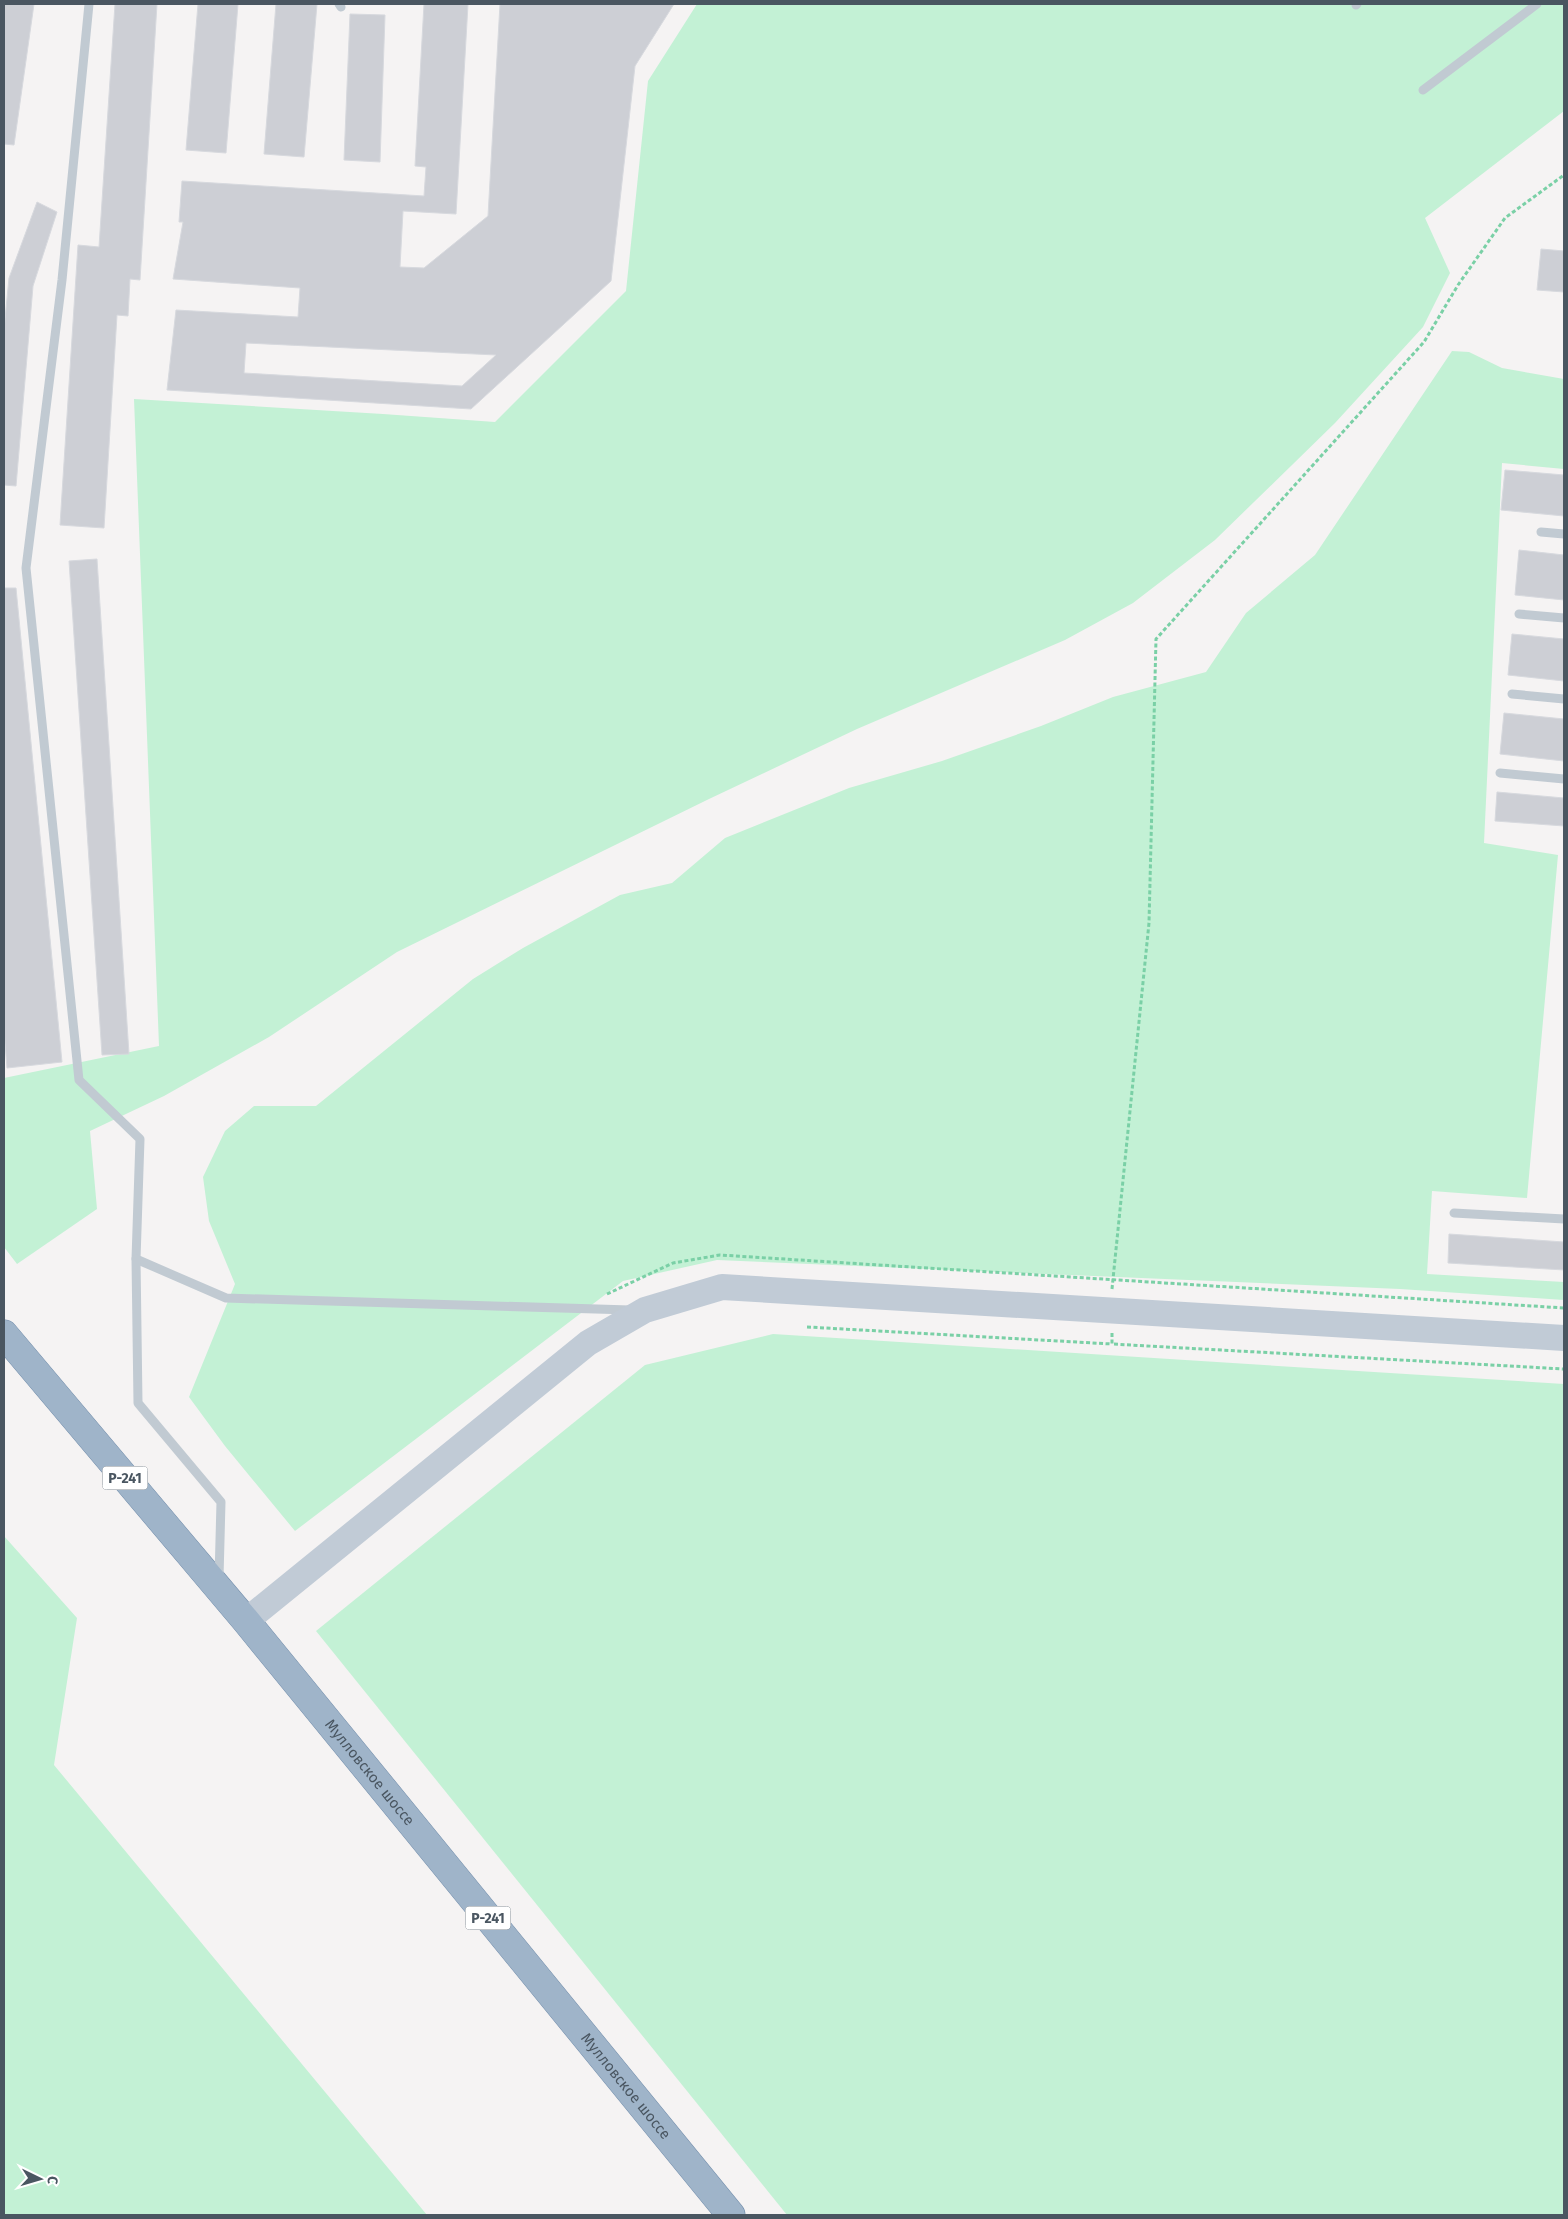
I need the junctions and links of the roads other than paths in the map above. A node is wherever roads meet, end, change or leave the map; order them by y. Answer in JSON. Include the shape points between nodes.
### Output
{"nodes":[{"id":1,"x":89,"y":4,"type":"edge"},
{"id":2,"x":1537,"y":4,"type":"edge"},
{"id":3,"x":1423,"y":90,"type":"dead end"},
{"id":4,"x":1541,"y":532,"type":"dead end"},
{"id":5,"x":1564,"y":534,"type":"edge"},
{"id":6,"x":1519,"y":614,"type":"dead end"},
{"id":7,"x":1564,"y":618,"type":"edge"},
{"id":8,"x":1512,"y":694,"type":"dead end"},
{"id":9,"x":1564,"y":699,"type":"edge"},
{"id":10,"x":1500,"y":774,"type":"dead end"},
{"id":11,"x":1564,"y":779,"type":"edge"},
{"id":12,"x":1454,"y":1213,"type":"dead end"},
{"id":13,"x":1564,"y":1219,"type":"edge"},
{"id":14,"x":136,"y":1258,"type":"junction"},
{"id":15,"x":645,"y":1310,"type":"junction"},
{"id":16,"x":4,"y":1334,"type":"edge"},
{"id":17,"x":1564,"y":1338,"type":"edge"},
{"id":18,"x":219,"y":1590,"type":"junction"},
{"id":19,"x":246,"y":1621,"type":"junction"},
{"id":20,"x":731,"y":2215,"type":"edge"}],
"edges":[{"from":1,"to":14,"type":"lane","via":[[62,280],[26,568],[79,1080],[140,1139]]},
{"from":2,"to":3,"type":"lane"},
{"from":4,"to":5,"type":"lane"},
{"from":6,"to":7,"type":"lane"},
{"from":8,"to":9,"type":"lane"},
{"from":10,"to":11,"type":"lane"},
{"from":12,"to":13,"type":"lane"},
{"from":14,"to":15,"type":"lane","via":[[226,1298]]},
{"from":14,"to":18,"type":"lane","via":[[138,1403],[221,1502]]},
{"from":15,"to":17,"type":"main road","via":[[722,1287]]},
{"from":15,"to":19,"type":"main road","via":[[588,1343]]},
{"from":16,"to":18,"type":"highway","name":"Мулловское шоссе","number":"Р-241"},
{"from":18,"to":19,"type":"highway","name":"Мулловское шоссе","number":"Р-241"},
{"from":19,"to":20,"type":"highway","name":"Мулловское шоссе","number":"Р-241"}]}
